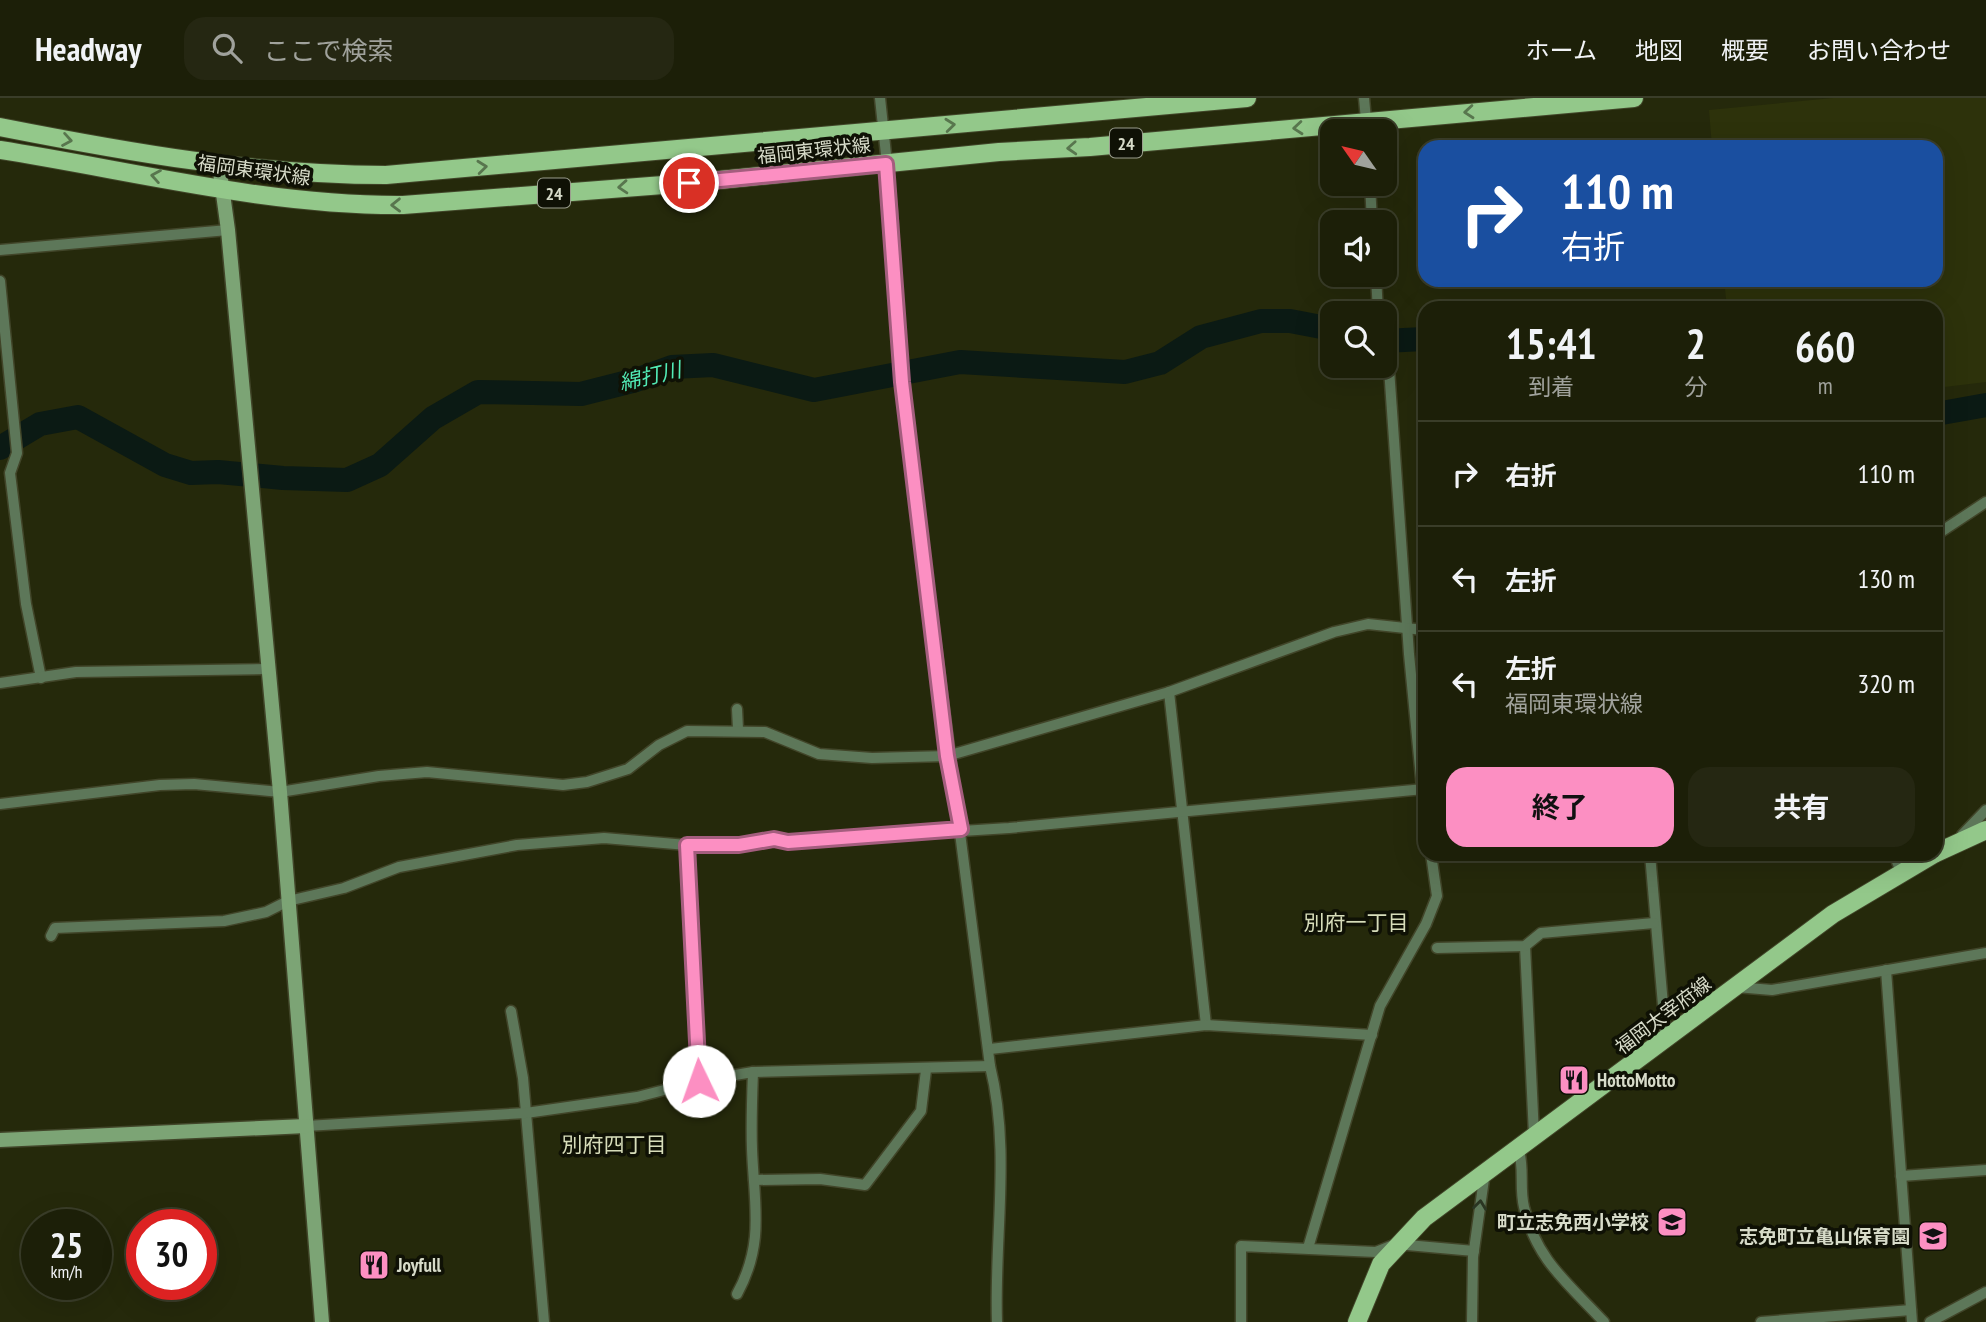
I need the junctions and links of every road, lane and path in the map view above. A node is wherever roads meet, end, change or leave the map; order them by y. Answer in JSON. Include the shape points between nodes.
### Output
{"nodes":[{"id":1,"x":880,"y":98,"type":"edge"},
{"id":2,"x":1247,"y":98,"type":"edge"},
{"id":3,"x":1364,"y":98,"type":"edge"},
{"id":4,"x":1634,"y":98,"type":"edge"},
{"id":5,"x":1365,"y":119,"type":"edge"},
{"id":6,"x":1397,"y":124,"type":"edge"},
{"id":7,"x":0,"y":127,"type":"edge"},
{"id":8,"x":882,"y":131,"type":"junction"},
{"id":9,"x":1320,"y":131,"type":"edge"},
{"id":10,"x":0,"y":150,"type":"edge"},
{"id":11,"x":886,"y":164,"type":"junction"},
{"id":12,"x":219,"y":165,"type":"junction"},
{"id":13,"x":223,"y":188,"type":"junction"},
{"id":14,"x":228,"y":230,"type":"junction"},
{"id":15,"x":0,"y":250,"type":"edge"},
{"id":16,"x":0,"y":281,"type":"edge"},
{"id":17,"x":1388,"y":378,"type":"edge"},
{"id":18,"x":1986,"y":502,"type":"edge"},
{"id":19,"x":1943,"y":530,"type":"edge"},
{"id":20,"x":1409,"y":630,"type":"junction"},
{"id":21,"x":1418,"y":630,"type":"edge"},
{"id":22,"x":268,"y":669,"type":"junction"},
{"id":23,"x":40,"y":678,"type":"junction"},
{"id":24,"x":0,"y":684,"type":"edge"},
{"id":25,"x":1169,"y":692,"type":"junction"},
{"id":26,"x":737,"y":709,"type":"dead end"},
{"id":27,"x":738,"y":729,"type":"junction"},
{"id":28,"x":1418,"y":732,"type":"edge"},
{"id":29,"x":947,"y":756,"type":"junction"},
{"id":30,"x":1418,"y":789,"type":"edge"},
{"id":31,"x":280,"y":792,"type":"junction"},
{"id":32,"x":0,"y":804,"type":"edge"},
{"id":33,"x":1986,"y":810,"type":"edge"},
{"id":34,"x":1181,"y":811,"type":"junction"},
{"id":35,"x":961,"y":829,"type":"junction"},
{"id":36,"x":1986,"y":830,"type":"edge"},
{"id":37,"x":1952,"y":844,"type":"junction"},
{"id":38,"x":687,"y":845,"type":"junction"},
{"id":39,"x":1943,"y":849,"type":"edge"},
{"id":40,"x":1432,"y":861,"type":"edge"},
{"id":41,"x":1650,"y":861,"type":"edge"},
{"id":42,"x":1897,"y":861,"type":"edge"},
{"id":43,"x":1921,"y":861,"type":"edge"},
{"id":44,"x":1901,"y":872,"type":"junction"},
{"id":45,"x":288,"y":901,"type":"junction"},
{"id":46,"x":1654,"y":923,"type":"junction"},
{"id":47,"x":51,"y":936,"type":"dead end"},
{"id":48,"x":1525,"y":946,"type":"junction"},
{"id":49,"x":1437,"y":948,"type":"dead end"},
{"id":50,"x":1986,"y":953,"type":"edge"},
{"id":51,"x":1886,"y":970,"type":"junction"},
{"id":52,"x":1734,"y":987,"type":"junction"},
{"id":53,"x":510,"y":1011,"type":"dead end"},
{"id":54,"x":1206,"y":1025,"type":"junction"},
{"id":55,"x":1372,"y":1035,"type":"junction"},
{"id":56,"x":1666,"y":1040,"type":"junction"},
{"id":57,"x":990,"y":1049,"type":"junction"},
{"id":58,"x":990,"y":1066,"type":"junction"},
{"id":59,"x":926,"y":1070,"type":"junction"},
{"id":60,"x":752,"y":1072,"type":"junction"},
{"id":61,"x":699,"y":1081,"type":"junction"},
{"id":62,"x":526,"y":1113,"type":"junction"},
{"id":63,"x":306,"y":1126,"type":"junction"},
{"id":64,"x":1534,"y":1135,"type":"junction"},
{"id":65,"x":0,"y":1140,"type":"edge"},
{"id":66,"x":1518,"y":1147,"type":"junction"},
{"id":67,"x":1986,"y":1170,"type":"edge"},
{"id":68,"x":1485,"y":1171,"type":"junction"},
{"id":69,"x":1901,"y":1176,"type":"junction"},
{"id":70,"x":754,"y":1180,"type":"junction"},
{"id":71,"x":1396,"y":1244,"type":"junction"},
{"id":72,"x":1308,"y":1248,"type":"junction"},
{"id":73,"x":1474,"y":1251,"type":"junction"},
{"id":74,"x":1986,"y":1292,"type":"edge"},
{"id":75,"x":737,"y":1294,"type":"dead end"},
{"id":76,"x":1911,"y":1310,"type":"junction"},
{"id":77,"x":322,"y":1322,"type":"edge"},
{"id":78,"x":544,"y":1322,"type":"edge"},
{"id":79,"x":997,"y":1322,"type":"edge"},
{"id":80,"x":1241,"y":1322,"type":"edge"},
{"id":81,"x":1357,"y":1322,"type":"edge"},
{"id":82,"x":1472,"y":1322,"type":"edge"},
{"id":83,"x":1604,"y":1322,"type":"edge"},
{"id":84,"x":1761,"y":1322,"type":"edge"},
{"id":85,"x":1912,"y":1322,"type":"edge"},
{"id":86,"x":1930,"y":1322,"type":"edge"}],
"edges":[{"from":1,"to":8,"type":"street"},
{"from":8,"to":2,"type":"main road","name":"福岡東環状線","number":"24","one_way":true},
{"from":3,"to":5,"type":"street"},
{"from":4,"to":6,"type":"main road","name":"福岡東環状線","number":"24","one_way":true},
{"from":7,"to":12,"type":"main road","name":"福岡東環状線","number":"24","one_way":true},
{"from":8,"to":11,"type":"street"},
{"from":12,"to":8,"type":"main road","name":"福岡東環状線","number":"24","one_way":true,"via":[[326,175],[386,175]]},
{"from":9,"to":11,"type":"main road","name":"福岡東環状線","number":"24","one_way":true},
{"from":13,"to":10,"type":"main road","name":"福岡東環状線","number":"24","one_way":true},
{"from":11,"to":13,"type":"main road","name":"福岡東環状線","number":"24","one_way":true,"via":[[404,205],[362,206]]},
{"from":11,"to":29,"type":"street","via":[[902,382]]},
{"from":12,"to":13,"type":"street"},
{"from":13,"to":14,"type":"street"},
{"from":14,"to":15,"type":"street"},
{"from":14,"to":22,"type":"street"},
{"from":16,"to":23,"type":"street","via":[[17,453],[10,473]]},
{"from":17,"to":20,"type":"street"},
{"from":18,"to":19,"type":"street"},
{"from":20,"to":21,"type":"street"},
{"from":20,"to":25,"type":"street","via":[[1368,624],[1334,632]]},
{"from":20,"to":28,"type":"street"},
{"from":22,"to":23,"type":"street","via":[[76,672]]},
{"from":22,"to":31,"type":"street"},
{"from":23,"to":24,"type":"street"},
{"from":25,"to":29,"type":"street"},
{"from":25,"to":34,"type":"street"},
{"from":26,"to":27,"type":"street"},
{"from":27,"to":29,"type":"street","via":[[765,732],[819,754]]},
{"from":27,"to":31,"type":"street","via":[[687,731],[628,769],[575,784],[427,772]]},
{"from":29,"to":35,"type":"street"},
{"from":30,"to":34,"type":"street"},
{"from":31,"to":32,"type":"street","via":[[160,785]]},
{"from":31,"to":45,"type":"street"},
{"from":33,"to":37,"type":"street"},
{"from":34,"to":35,"type":"street"},
{"from":34,"to":54,"type":"street"},
{"from":35,"to":38,"type":"street"},
{"from":35,"to":57,"type":"street"},
{"from":36,"to":37,"type":"main road","name":"福岡太宰府線"},
{"from":37,"to":39,"type":"main road","name":"福岡太宰府線"},
{"from":38,"to":45,"type":"street","via":[[604,838],[516,845],[398,867],[344,888]]},
{"from":38,"to":61,"type":"street"},
{"from":40,"to":55,"type":"street","via":[[1437,896],[1380,1006]]},
{"from":41,"to":46,"type":"street"},
{"from":42,"to":44,"type":"street"},
{"from":43,"to":44,"type":"main road","name":"福岡太宰府線"},
{"from":44,"to":52,"type":"main road","name":"福岡太宰府線","via":[[1833,914]]},
{"from":45,"to":47,"type":"street","via":[[266,912],[224,921],[55,928]]},
{"from":45,"to":63,"type":"street"},
{"from":46,"to":48,"type":"street","via":[[1542,933]]},
{"from":46,"to":56,"type":"street"},
{"from":48,"to":49,"type":"street"},
{"from":48,"to":64,"type":"street"},
{"from":50,"to":51,"type":"street"},
{"from":51,"to":52,"type":"street","via":[[1772,990]]},
{"from":51,"to":69,"type":"street"},
{"from":52,"to":56,"type":"main road","name":"福岡太宰府線"},
{"from":53,"to":62,"type":"street"},
{"from":54,"to":55,"type":"street"},
{"from":54,"to":57,"type":"street"},
{"from":55,"to":72,"type":"street"},
{"from":56,"to":64,"type":"main road","name":"福岡太宰府線"},
{"from":57,"to":58,"type":"street"},
{"from":58,"to":59,"type":"street"},
{"from":58,"to":79,"type":"street","via":[[1002,1157]]},
{"from":59,"to":60,"type":"street","via":[[873,1067]]},
{"from":59,"to":70,"type":"street","via":[[921,1111],[865,1185],[820,1179]]},
{"from":60,"to":61,"type":"street"},
{"from":60,"to":70,"type":"street"},
{"from":61,"to":62,"type":"street","via":[[637,1097]]},
{"from":62,"to":63,"type":"street"},
{"from":62,"to":78,"type":"street"},
{"from":63,"to":65,"type":"street"},
{"from":63,"to":77,"type":"street"},
{"from":64,"to":66,"type":"main road","name":"福岡太宰府線"},
{"from":66,"to":68,"type":"main road","name":"福岡太宰府線"},
{"from":66,"to":83,"type":"street","via":[[1523,1205],[1534,1243]]},
{"from":67,"to":69,"type":"street"},
{"from":68,"to":71,"type":"main road","name":"福岡太宰府線"},
{"from":73,"to":68,"type":"street","one_way":true},
{"from":69,"to":76,"type":"street"},
{"from":70,"to":75,"type":"street","via":[[751,1268]]},
{"from":71,"to":72,"type":"street","via":[[1376,1252]]},
{"from":71,"to":73,"type":"street"},
{"from":71,"to":81,"type":"main road","name":"福岡太宰府線","via":[[1376,1274]]},
{"from":72,"to":80,"type":"street","via":[[1241,1246]]},
{"from":73,"to":82,"type":"street"},
{"from":74,"to":86,"type":"street"},
{"from":76,"to":84,"type":"street"},
{"from":76,"to":85,"type":"street"}]}
